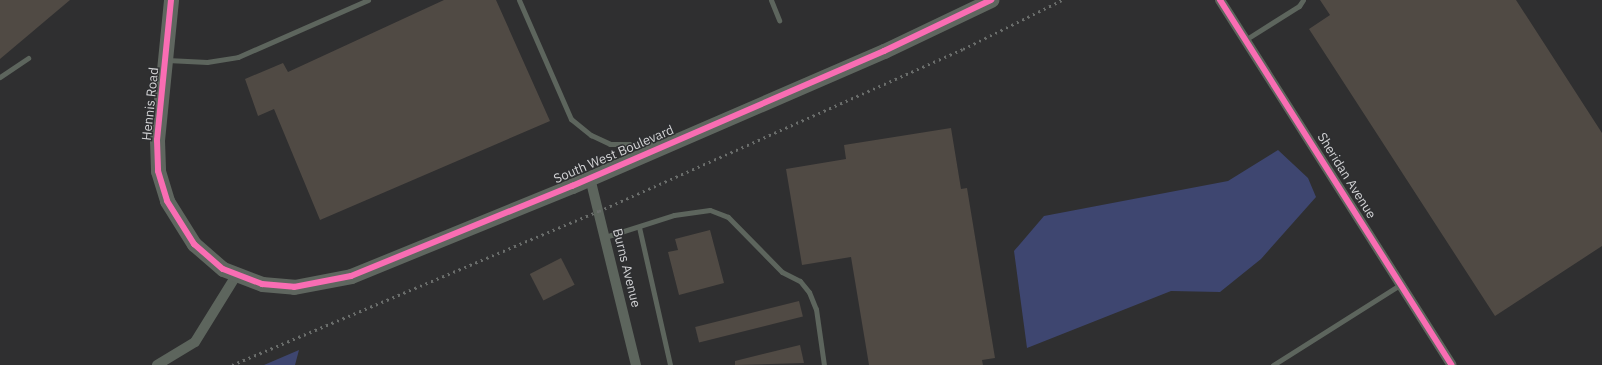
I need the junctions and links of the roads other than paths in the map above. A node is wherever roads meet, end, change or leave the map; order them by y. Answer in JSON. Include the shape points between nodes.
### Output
{"nodes":[{"id":1,"x":171,"y":0,"type":"edge"},
{"id":2,"x":368,"y":0,"type":"edge"},
{"id":3,"x":519,"y":0,"type":"edge"},
{"id":4,"x":771,"y":0,"type":"edge"},
{"id":5,"x":991,"y":0,"type":"edge"},
{"id":6,"x":1220,"y":0,"type":"edge"},
{"id":7,"x":1303,"y":0,"type":"edge"},
{"id":8,"x":779,"y":20,"type":"dead end"},
{"id":9,"x":1245,"y":40,"type":"junction"},
{"id":10,"x":28,"y":58,"type":"dead end"},
{"id":11,"x":167,"y":60,"type":"junction"},
{"id":12,"x":0,"y":77,"type":"edge"},
{"id":13,"x":669,"y":144,"type":"junction"},
{"id":14,"x":590,"y":178,"type":"junction"},
{"id":15,"x":639,"y":226,"type":"junction"},
{"id":16,"x":605,"y":237,"type":"junction"},
{"id":17,"x":236,"y":276,"type":"junction"},
{"id":18,"x":1401,"y":284,"type":"junction"},
{"id":19,"x":157,"y":365,"type":"edge"},
{"id":20,"x":636,"y":365,"type":"edge"},
{"id":21,"x":670,"y":365,"type":"edge"},
{"id":22,"x":824,"y":365,"type":"edge"},
{"id":23,"x":1273,"y":365,"type":"edge"},
{"id":24,"x":1452,"y":365,"type":"edge"}],
"edges":[{"from":1,"to":11,"type":"street","name":"Hennis Road"},
{"from":2,"to":11,"type":"lane","via":[[238,57],[207,62]]},
{"from":3,"to":13,"type":"lane","via":[[571,119],[591,136],[610,144]]},
{"from":4,"to":8,"type":"lane"},
{"from":5,"to":13,"type":"street","name":"South West Boulevard","via":[[884,51]]},
{"from":6,"to":9,"type":"street","name":"Sheridan Avenue"},
{"from":7,"to":9,"type":"lane","via":[[1299,6]]},
{"from":9,"to":18,"type":"street","name":"Sheridan Avenue"},
{"from":10,"to":12,"type":"lane"},
{"from":11,"to":17,"type":"street","name":"Hennis Road","via":[[157,140],[158,171],[166,201],[194,244]]},
{"from":13,"to":14,"type":"street","name":"South West Boulevard"},
{"from":14,"to":16,"type":"street","name":"Burns Avenue"},
{"from":14,"to":17,"type":"street","name":"South West Boulevard","via":[[332,282],[294,287],[262,284]]},
{"from":15,"to":16,"type":"lane"},
{"from":15,"to":21,"type":"lane"},
{"from":15,"to":22,"type":"lane","via":[[674,215],[710,210],[728,217],[782,272],[800,282],[809,292],[816,309]]},
{"from":16,"to":20,"type":"street","name":"Burns Avenue"},
{"from":17,"to":19,"type":"street","via":[[195,342]]},
{"from":18,"to":23,"type":"lane"},
{"from":18,"to":24,"type":"street","name":"Sheridan Avenue"}]}
